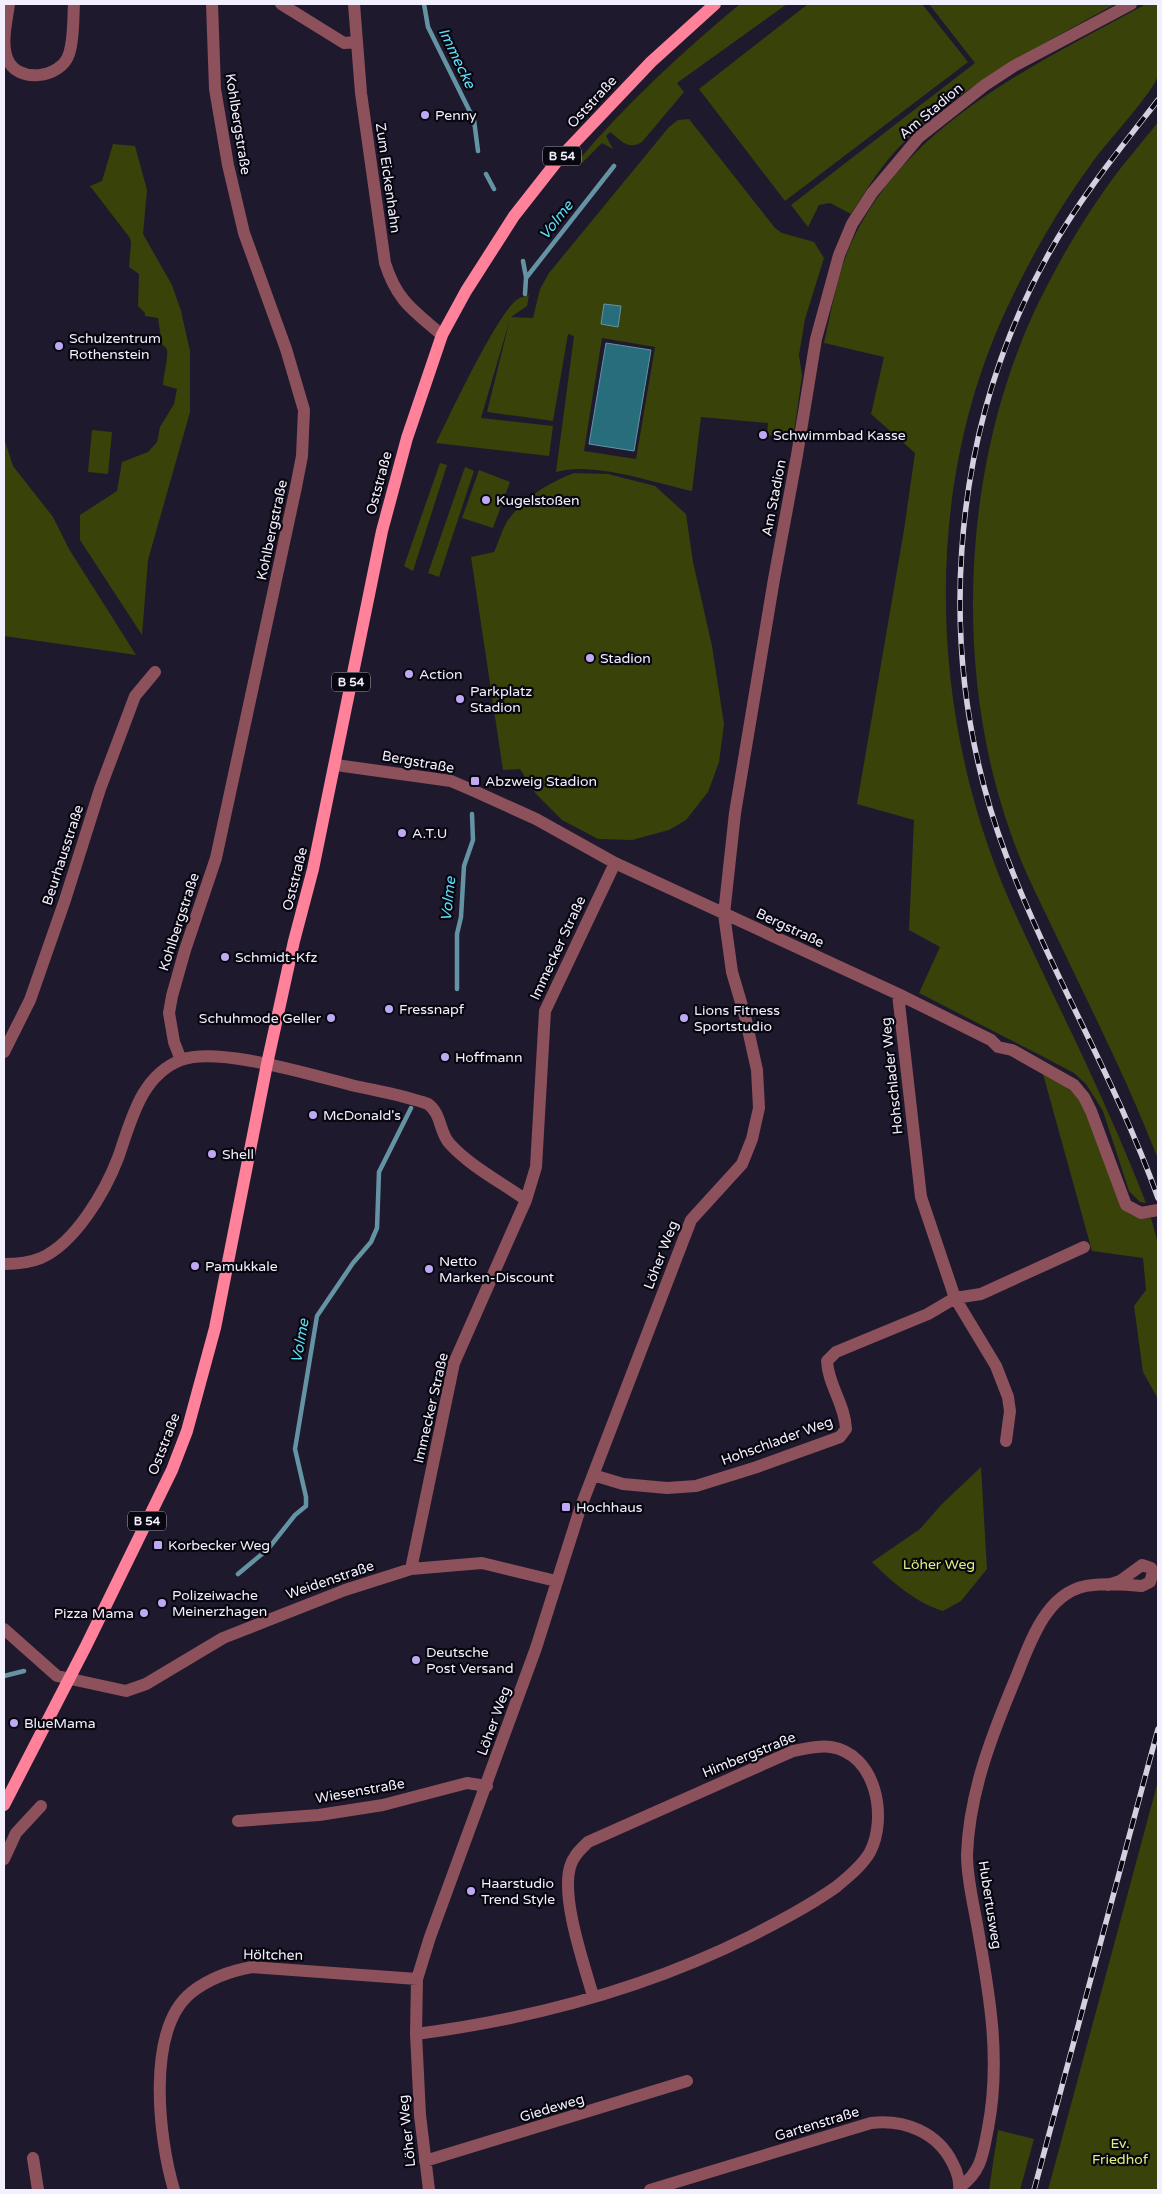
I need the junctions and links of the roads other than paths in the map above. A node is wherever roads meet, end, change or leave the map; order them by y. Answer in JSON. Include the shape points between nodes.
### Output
{"nodes":[{"id":1,"x":9,"y":4,"type":"edge"},
{"id":2,"x":74,"y":4,"type":"edge"},
{"id":3,"x":212,"y":4,"type":"edge"},
{"id":4,"x":281,"y":4,"type":"edge"},
{"id":5,"x":354,"y":4,"type":"edge"},
{"id":6,"x":715,"y":4,"type":"edge"},
{"id":7,"x":1131,"y":4,"type":"edge"},
{"id":8,"x":356,"y":42,"type":"junction"},
{"id":9,"x":442,"y":335,"type":"junction"},
{"id":10,"x":155,"y":672,"type":"dead end"},
{"id":11,"x":336,"y":765,"type":"junction"},
{"id":12,"x":615,"y":863,"type":"junction"},
{"id":13,"x":724,"y":914,"type":"junction"},
{"id":14,"x":898,"y":994,"type":"junction"},
{"id":15,"x":4,"y":1052,"type":"edge"},
{"id":16,"x":181,"y":1060,"type":"junction"},
{"id":17,"x":267,"y":1064,"type":"junction"},
{"id":18,"x":526,"y":1200,"type":"junction"},
{"id":19,"x":1155,"y":1211,"type":"edge"},
{"id":20,"x":1084,"y":1247,"type":"dead end"},
{"id":21,"x":4,"y":1264,"type":"edge"},
{"id":22,"x":956,"y":1298,"type":"junction"},
{"id":23,"x":1006,"y":1441,"type":"dead end"},
{"id":24,"x":593,"y":1475,"type":"junction"},
{"id":25,"x":411,"y":1569,"type":"junction"},
{"id":26,"x":556,"y":1581,"type":"junction"},
{"id":27,"x":1108,"y":1585,"type":"dead end"},
{"id":28,"x":4,"y":1629,"type":"edge"},
{"id":29,"x":70,"y":1678,"type":"junction"},
{"id":30,"x":487,"y":1786,"type":"junction"},
{"id":31,"x":4,"y":1806,"type":"edge"},
{"id":32,"x":41,"y":1806,"type":"dead end"},
{"id":33,"x":238,"y":1821,"type":"dead end"},
{"id":34,"x":4,"y":1859,"type":"edge"},
{"id":35,"x":417,"y":1980,"type":"junction"},
{"id":36,"x":593,"y":1996,"type":"junction"},
{"id":37,"x":416,"y":2034,"type":"junction"},
{"id":38,"x":687,"y":2081,"type":"dead end"},
{"id":39,"x":33,"y":2158,"type":"dead end"},
{"id":40,"x":425,"y":2161,"type":"junction"},
{"id":41,"x":959,"y":2189,"type":"edge"},
{"id":42,"x":38,"y":2190,"type":"edge"},
{"id":43,"x":174,"y":2190,"type":"edge"},
{"id":44,"x":429,"y":2190,"type":"edge"},
{"id":45,"x":650,"y":2190,"type":"edge"}],
"edges":[{"from":1,"to":2,"type":"street","via":[[7,60],[28,75],[44,75],[59,68],[69,55]]},
{"from":3,"to":16,"type":"street","name":"Kohlbergstraße","via":[[215,89],[228,164],[244,233],[300,395],[304,425],[296,486],[216,858],[172,996],[169,1013]]},
{"from":4,"to":8,"type":"street","via":[[344,43]]},
{"from":5,"to":8,"type":"street","name":"Zum Eickenhahn"},
{"from":6,"to":9,"type":"main road","name":"Oststraße","number":"B 54","via":[[651,62],[558,160],[514,216]]},
{"from":7,"to":13,"type":"street","name":"Am Stadion","via":[[1014,66],[919,137],[872,193],[852,224],[838,255],[816,339],[774,579],[735,813]]},
{"from":8,"to":9,"type":"street","name":"Zum Eickenhahn","via":[[385,263],[403,301]]},
{"from":9,"to":11,"type":"main road","name":"Oststraße","number":"B 54","via":[[407,438],[382,531]]},
{"from":10,"to":15,"type":"street","name":"Beurhausstraße","via":[[135,696],[100,789],[30,1000]]},
{"from":11,"to":12,"type":"street","name":"Bergstraße","via":[[451,782],[536,820]]},
{"from":11,"to":17,"type":"main road","name":"Oststraße","number":"B 54"},
{"from":12,"to":13,"type":"street","name":"Bergstraße"},
{"from":12,"to":18,"type":"street","name":"Immecker Straße","via":[[545,1011],[536,1168]]},
{"from":13,"to":14,"type":"street","name":"Bergstraße"},
{"from":13,"to":24,"type":"street","name":"Löher Weg","via":[[732,972],[757,1070],[759,1108],[752,1139],[742,1164],[691,1220]]},
{"from":14,"to":19,"type":"street","name":"Bergstraße","via":[[991,1040],[998,1047],[1012,1050],[1074,1086],[1091,1111],[1123,1200],[1136,1212]]},
{"from":14,"to":22,"type":"street","name":"Hohschlader Weg","via":[[921,1197]]},
{"from":16,"to":17,"type":"street","via":[[211,1057]]},
{"from":16,"to":21,"type":"street","via":[[158,1075],[144,1092],[117,1161],[100,1196],[80,1225],[57,1248],[41,1258],[22,1264]]},
{"from":17,"to":18,"type":"street","via":[[428,1104],[438,1116],[448,1142],[459,1153]]},
{"from":17,"to":29,"type":"main road","name":"Oststraße","number":"B 54","via":[[215,1328],[187,1431],[172,1470]]},
{"from":18,"to":25,"type":"street","name":"Immecker Straße","via":[[454,1363]]},
{"from":20,"to":22,"type":"street","name":"Hohschlader Weg","via":[[982,1294]]},
{"from":22,"to":23,"type":"street","name":"Hohschlader Weg","via":[[996,1366],[1008,1397],[1010,1411]]},
{"from":22,"to":24,"type":"street","name":"Hohschlader Weg","via":[[928,1314],[836,1352],[828,1361],[828,1374],[846,1414],[846,1429],[840,1437],[757,1468],[696,1486],[667,1488],[623,1484]]},
{"from":24,"to":26,"type":"street","name":"Löher Weg"},
{"from":25,"to":26,"type":"street","name":"Weidenstraße","via":[[482,1563]]},
{"from":25,"to":29,"type":"street","name":"Weidenstraße","via":[[337,1593],[223,1638],[146,1684],[126,1691]]},
{"from":26,"to":30,"type":"street","name":"Löher Weg"},
{"from":27,"to":41,"type":"street","name":"Hubertusweg","via":[[1080,1587],[1066,1594],[1049,1611],[1029,1646],[984,1760],[967,1858],[995,2038],[995,2077],[982,2159],[972,2178]]},
{"from":28,"to":29,"type":"street","name":"Weidenstraße","via":[[57,1676]]},
{"from":29,"to":31,"type":"main road","name":"Oststraße","number":"B 54"},
{"from":30,"to":33,"type":"street","name":"Wiesenstraße","via":[[467,1783],[383,1804],[319,1815]]},
{"from":30,"to":35,"type":"street","name":"Löher Weg"},
{"from":32,"to":34,"type":"street","via":[[16,1833]]},
{"from":35,"to":37,"type":"street","name":"Löher Weg"},
{"from":35,"to":43,"type":"street","name":"Höltchen","via":[[252,1967],[227,1971],[191,1992],[169,2028],[159,2082],[159,2110]]},
{"from":36,"to":36,"type":"street","name":"Himbergstraße","via":[[673,1972],[721,1951],[788,1917],[836,1887],[870,1853],[877,1833],[877,1796],[863,1766],[831,1747],[816,1746],[793,1751],[588,1842],[576,1854],[569,1868],[568,1892],[575,1932]]},
{"from":36,"to":37,"type":"street","name":"Himbergstraße","via":[[502,2022]]},
{"from":37,"to":40,"type":"street","name":"Löher Weg"},
{"from":38,"to":40,"type":"street","name":"Giedeweg"},
{"from":39,"to":42,"type":"street"},
{"from":40,"to":44,"type":"street","name":"Löher Weg"},
{"from":41,"to":45,"type":"street","name":"Gartenstraße","via":[[948,2154],[939,2142],[910,2126],[885,2121]]}]}
